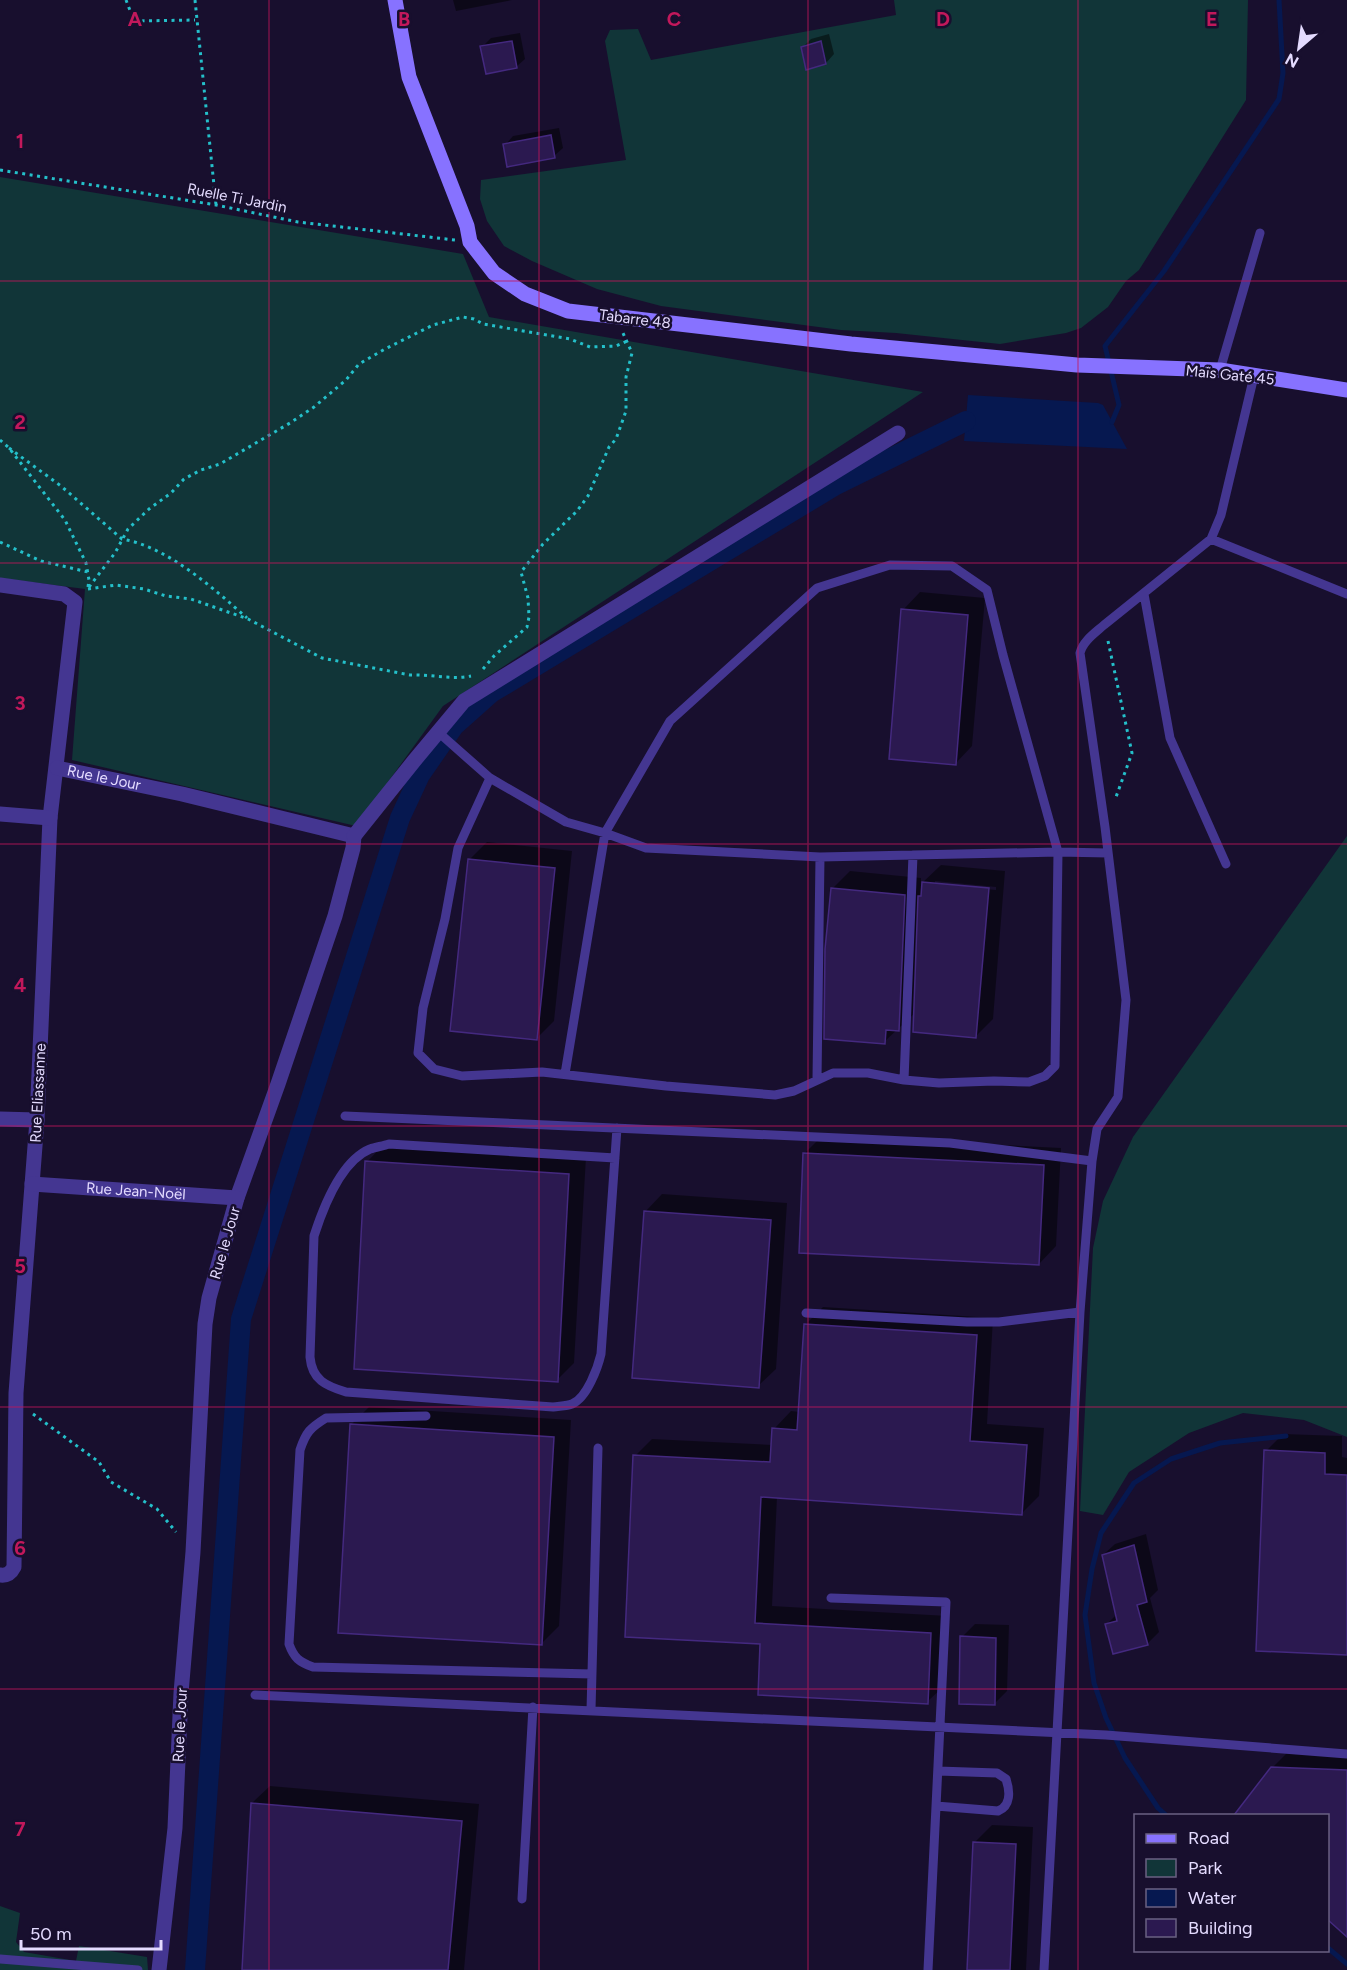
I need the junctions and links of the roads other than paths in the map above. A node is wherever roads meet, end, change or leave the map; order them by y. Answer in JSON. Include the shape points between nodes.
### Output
{"nodes":[{"id":1,"x":395,"y":0,"type":"edge"},
{"id":2,"x":1260,"y":233,"type":"dead end"},
{"id":3,"x":1077,"y":365,"type":"joint"},
{"id":4,"x":1220,"y":370,"type":"junction"},
{"id":5,"x":1254,"y":376,"type":"junction"},
{"id":6,"x":1347,"y":390,"type":"edge"},
{"id":7,"x":898,"y":433,"type":"dead end"},
{"id":8,"x":1210,"y":539,"type":"junction"},
{"id":9,"x":0,"y":585,"type":"edge"},
{"id":10,"x":1144,"y":594,"type":"junction"},
{"id":11,"x":1347,"y":594,"type":"edge"},
{"id":12,"x":438,"y":732,"type":"junction"},
{"id":13,"x":57,"y":768,"type":"junction"},
{"id":14,"x":490,"y":778,"type":"junction"},
{"id":15,"x":0,"y":814,"type":"edge"},
{"id":16,"x":50,"y":818,"type":"junction"},
{"id":17,"x":605,"y":833,"type":"junction"},
{"id":18,"x":354,"y":837,"type":"junction"},
{"id":19,"x":1058,"y":852,"type":"junction"},
{"id":20,"x":1108,"y":853,"type":"junction"},
{"id":21,"x":913,"y":855,"type":"junction"},
{"id":22,"x":820,"y":857,"type":"junction"},
{"id":23,"x":1226,"y":864,"type":"dead end"},
{"id":24,"x":565,"y":1074,"type":"junction"},
{"id":25,"x":817,"y":1079,"type":"junction"},
{"id":26,"x":904,"y":1080,"type":"junction"},
{"id":27,"x":345,"y":1116,"type":"dead end"},
{"id":28,"x":0,"y":1119,"type":"edge"},
{"id":29,"x":37,"y":1120,"type":"junction"},
{"id":30,"x":617,"y":1128,"type":"junction"},
{"id":31,"x":615,"y":1158,"type":"junction"},
{"id":32,"x":1092,"y":1161,"type":"junction"},
{"id":33,"x":32,"y":1184,"type":"junction"},
{"id":34,"x":237,"y":1198,"type":"junction"},
{"id":35,"x":1080,"y":1312,"type":"junction"},
{"id":36,"x":806,"y":1313,"type":"dead end"},
{"id":37,"x":426,"y":1416,"type":"dead end"},
{"id":38,"x":598,"y":1448,"type":"dead end"},
{"id":39,"x":0,"y":1575,"type":"edge"},
{"id":40,"x":831,"y":1598,"type":"dead end"},
{"id":41,"x":592,"y":1674,"type":"junction"},
{"id":42,"x":255,"y":1695,"type":"dead end"},
{"id":43,"x":533,"y":1707,"type":"junction"},
{"id":44,"x":591,"y":1710,"type":"junction"},
{"id":45,"x":940,"y":1727,"type":"junction"},
{"id":46,"x":1056,"y":1733,"type":"junction"},
{"id":47,"x":1347,"y":1754,"type":"edge"},
{"id":48,"x":938,"y":1771,"type":"junction"},
{"id":49,"x":936,"y":1806,"type":"junction"},
{"id":50,"x":522,"y":1899,"type":"dead end"},
{"id":51,"x":0,"y":1959,"type":"edge"},
{"id":52,"x":138,"y":1970,"type":"edge"},
{"id":53,"x":159,"y":1970,"type":"edge"},
{"id":54,"x":928,"y":1970,"type":"edge"},
{"id":55,"x":1044,"y":1970,"type":"edge"}],
"edges":[{"from":1,"to":3,"type":"street","name":"Tabarre 48","via":[[409,78],[471,242],[494,273],[525,294],[568,311]]},
{"from":2,"to":4,"type":"lane"},
{"from":3,"to":4,"type":"street","name":"Maïs Gaté 45"},
{"from":4,"to":5,"type":"street","name":"Maïs Gaté 45"},
{"from":5,"to":6,"type":"street","name":"Maïs Gaté 45"},
{"from":5,"to":8,"type":"lane","via":[[1221,515]]},
{"from":7,"to":12,"type":"street","via":[[464,701]]},
{"from":8,"to":10,"type":"lane"},
{"from":8,"to":11,"type":"lane"},
{"from":9,"to":13,"type":"street","name":"Rue Eliassanne","via":[[64,594],[75,602]]},
{"from":10,"to":20,"type":"lane","via":[[1087,640],[1080,653]]},
{"from":10,"to":23,"type":"lane","via":[[1170,738]]},
{"from":12,"to":14,"type":"lane"},
{"from":12,"to":18,"type":"street"},
{"from":13,"to":16,"type":"street","name":"Rue Eliassanne"},
{"from":13,"to":18,"type":"street","name":"Rue le Jour"},
{"from":14,"to":17,"type":"lane","via":[[566,822]]},
{"from":14,"to":24,"type":"lane","via":[[458,848],[423,1008],[418,1053],[434,1069],[462,1076]]},
{"from":15,"to":16,"type":"street"},
{"from":16,"to":29,"type":"street","name":"Rue Eliassanne"},
{"from":17,"to":19,"type":"lane","via":[[670,720],[817,588],[890,564],[952,566],[987,590]]},
{"from":17,"to":22,"type":"lane","via":[[646,849]]},
{"from":17,"to":24,"type":"lane"},
{"from":18,"to":34,"type":"street","name":"Rue le Jour","via":[[335,916]]},
{"from":19,"to":20,"type":"lane"},
{"from":19,"to":21,"type":"lane"},
{"from":19,"to":26,"type":"lane","via":[[1055,1066],[1029,1083]]},
{"from":20,"to":32,"type":"lane","via":[[1126,1000],[1118,1097],[1097,1129]]},
{"from":21,"to":22,"type":"lane"},
{"from":21,"to":26,"type":"lane"},
{"from":22,"to":25,"type":"lane"},
{"from":24,"to":25,"type":"lane","via":[[775,1095],[794,1091]]},
{"from":25,"to":26,"type":"lane","via":[[848,1072]]},
{"from":27,"to":30,"type":"lane"},
{"from":28,"to":29,"type":"street"},
{"from":29,"to":33,"type":"street","name":"Rue Eliassanne"},
{"from":30,"to":31,"type":"lane"},
{"from":30,"to":32,"type":"lane","via":[[950,1143]]},
{"from":31,"to":31,"type":"lane","via":[[601,1354],[578,1400],[553,1407],[346,1392],[314,1374],[310,1357],[314,1236],[336,1183],[369,1149],[389,1144]]},
{"from":32,"to":35,"type":"lane"},
{"from":33,"to":34,"type":"street","name":"Rue Jean-Noël"},
{"from":33,"to":39,"type":"street","name":"Rue Eliassanne","via":[[16,1393],[14,1567]]},
{"from":34,"to":53,"type":"street","name":"Rue le Jour","via":[[205,1324],[175,1828]]},
{"from":35,"to":36,"type":"lane","via":[[999,1322]]},
{"from":35,"to":46,"type":"lane"},
{"from":37,"to":41,"type":"lane","via":[[326,1418],[305,1435],[300,1450],[289,1644],[293,1656],[313,1667]]},
{"from":38,"to":41,"type":"lane"},
{"from":40,"to":45,"type":"lane","via":[[946,1602]]},
{"from":41,"to":44,"type":"lane"},
{"from":42,"to":43,"type":"lane"},
{"from":43,"to":44,"type":"lane"},
{"from":43,"to":50,"type":"lane"},
{"from":44,"to":45,"type":"lane"},
{"from":45,"to":46,"type":"lane"},
{"from":45,"to":48,"type":"lane"},
{"from":46,"to":47,"type":"lane"},
{"from":46,"to":55,"type":"lane"},
{"from":48,"to":49,"type":"lane"},
{"from":48,"to":49,"type":"lane","via":[[997,1773],[1006,1779],[1009,1788],[1007,1804],[998,1811]]},
{"from":49,"to":54,"type":"lane"},
{"from":51,"to":52,"type":"lane"}]}
